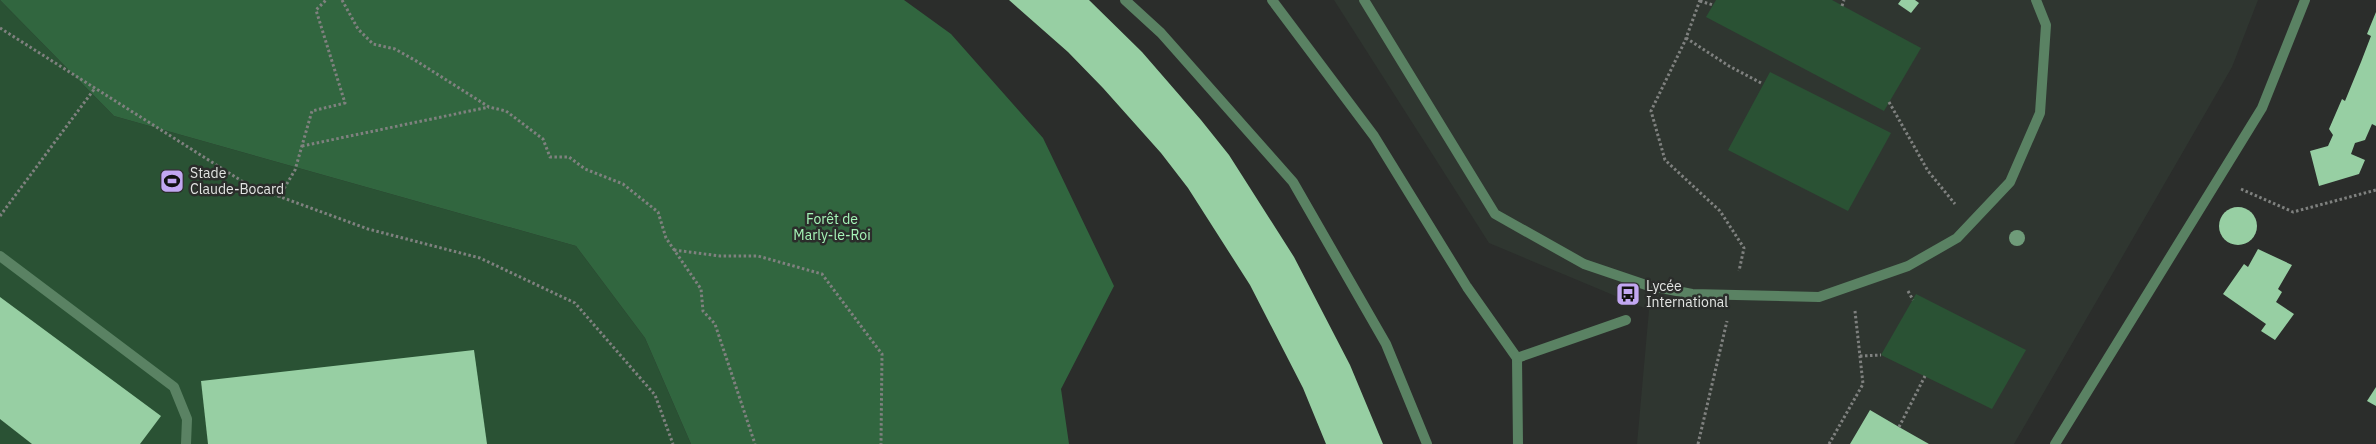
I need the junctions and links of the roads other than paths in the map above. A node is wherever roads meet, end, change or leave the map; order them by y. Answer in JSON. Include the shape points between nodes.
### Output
{"nodes":[{"id":1,"x":1125,"y":0,"type":"edge"},
{"id":2,"x":1272,"y":0,"type":"edge"},
{"id":3,"x":1364,"y":0,"type":"edge"},
{"id":4,"x":2036,"y":0,"type":"edge"},
{"id":5,"x":2305,"y":0,"type":"edge"},
{"id":6,"x":0,"y":256,"type":"edge"},
{"id":7,"x":1626,"y":320,"type":"dead end"},
{"id":8,"x":1517,"y":358,"type":"junction"},
{"id":9,"x":186,"y":444,"type":"edge"},
{"id":10,"x":1427,"y":444,"type":"edge"},
{"id":11,"x":1518,"y":444,"type":"edge"},
{"id":12,"x":2055,"y":444,"type":"edge"}],
"edges":[{"from":1,"to":10,"type":"street","via":[[1161,33],[1293,182],[1386,344]]},
{"from":2,"to":8,"type":"street","via":[[1374,136],[1466,287]]},
{"from":3,"to":4,"type":"street","via":[[1495,214],[1584,264],[1646,285],[1692,294],[1819,297],[1908,266],[1957,238],[2010,182],[2040,113],[2046,25]]},
{"from":5,"to":12,"type":"street","via":[[2262,108]]},
{"from":6,"to":9,"type":"street","via":[[174,387],[187,419]]},
{"from":7,"to":8,"type":"street"},
{"from":8,"to":11,"type":"street"}]}
